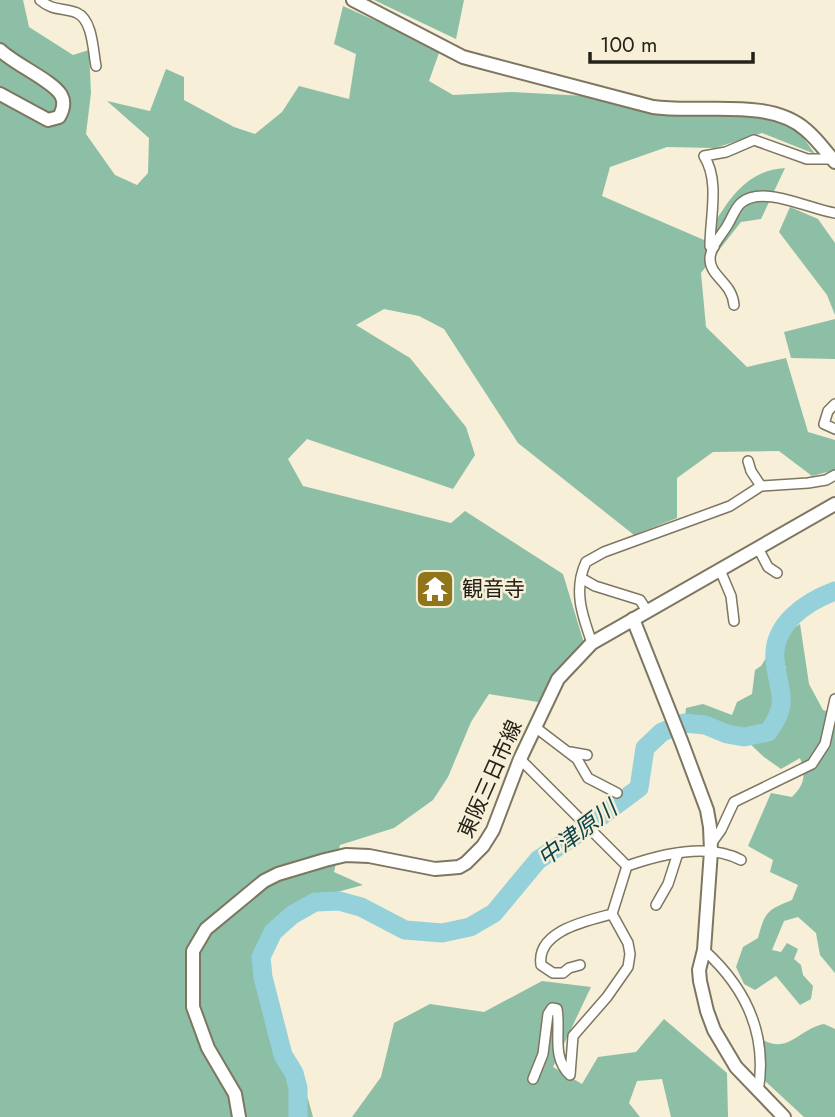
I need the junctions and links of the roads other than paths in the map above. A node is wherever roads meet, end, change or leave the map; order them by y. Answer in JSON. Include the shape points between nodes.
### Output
{"nodes":[{"id":1,"x":40,"y":0,"type":"edge"},
{"id":2,"x":353,"y":0,"type":"edge"},
{"id":3,"x":0,"y":50,"type":"edge"},
{"id":4,"x":96,"y":66,"type":"dead end"},
{"id":5,"x":0,"y":94,"type":"edge"},
{"id":6,"x":834,"y":161,"type":"edge"},
{"id":7,"x":835,"y":213,"type":"edge"},
{"id":8,"x":714,"y":247,"type":"junction"},
{"id":9,"x":734,"y":305,"type":"dead end"},
{"id":10,"x":835,"y":404,"type":"edge"},
{"id":11,"x":835,"y":429,"type":"edge"},
{"id":12,"x":747,"y":461,"type":"dead end"},
{"id":13,"x":835,"y":475,"type":"edge"},
{"id":14,"x":761,"y":486,"type":"junction"},
{"id":15,"x":835,"y":504,"type":"edge"},
{"id":16,"x":758,"y":548,"type":"junction"},
{"id":17,"x":720,"y":570,"type":"junction"},
{"id":18,"x":777,"y":573,"type":"dead end"},
{"id":19,"x":581,"y":578,"type":"junction"},
{"id":20,"x":648,"y":611,"type":"junction"},
{"id":21,"x":633,"y":619,"type":"junction"},
{"id":22,"x":734,"y":621,"type":"dead end"},
{"id":23,"x":592,"y":642,"type":"junction"},
{"id":24,"x":835,"y":699,"type":"edge"},
{"id":25,"x":535,"y":727,"type":"junction"},
{"id":26,"x":568,"y":752,"type":"junction"},
{"id":27,"x":587,"y":755,"type":"dead end"},
{"id":28,"x":520,"y":759,"type":"junction"},
{"id":29,"x":617,"y":793,"type":"dead end"},
{"id":30,"x":711,"y":847,"type":"junction"},
{"id":31,"x":678,"y":853,"type":"junction"},
{"id":32,"x":741,"y":860,"type":"dead end"},
{"id":33,"x":627,"y":866,"type":"junction"},
{"id":34,"x":656,"y":905,"type":"dead end"},
{"id":35,"x":612,"y":914,"type":"junction"},
{"id":36,"x":704,"y":950,"type":"junction"},
{"id":37,"x":580,"y":965,"type":"dead end"},
{"id":38,"x":533,"y":1079,"type":"dead end"},
{"id":39,"x":758,"y":1093,"type":"junction"},
{"id":40,"x":239,"y":1117,"type":"edge"},
{"id":41,"x":783,"y":1117,"type":"edge"}],
"edges":[{"from":1,"to":4,"type":"street","via":[[49,8],[78,13],[86,20]]},
{"from":2,"to":6,"type":"main road","via":[[474,60],[653,107],[758,110],[784,116],[805,129]]},
{"from":3,"to":5,"type":"main road","via":[[56,89],[63,100],[62,111],[48,120]]},
{"from":6,"to":8,"type":"street","via":[[807,159],[754,140],[704,156],[712,176],[709,229],[710,246]]},
{"from":7,"to":8,"type":"street","via":[[779,198],[750,199],[741,204]]},
{"from":8,"to":9,"type":"street","via":[[713,271],[733,293]]},
{"from":10,"to":11,"type":"street","via":[[824,424]]},
{"from":12,"to":14,"type":"street"},
{"from":13,"to":14,"type":"street","via":[[808,483]]},
{"from":14,"to":19,"type":"street","via":[[730,506],[604,552],[586,562]]},
{"from":15,"to":16,"type":"main road","name":"東阪三日市線"},
{"from":16,"to":17,"type":"main road","name":"東阪三日市線"},
{"from":16,"to":18,"type":"street","via":[[768,567]]},
{"from":17,"to":20,"type":"main road","name":"東阪三日市線"},
{"from":17,"to":22,"type":"street","via":[[732,596]]},
{"from":19,"to":20,"type":"street","via":[[640,600]]},
{"from":19,"to":23,"type":"street","via":[[579,605]]},
{"from":20,"to":21,"type":"main road","name":"東阪三日市線"},
{"from":21,"to":23,"type":"main road","name":"東阪三日市線"},
{"from":21,"to":30,"type":"main road","via":[[707,810]]},
{"from":23,"to":25,"type":"main road","name":"東阪三日市線","via":[[558,679]]},
{"from":24,"to":30,"type":"street","via":[[825,744],[812,764],[734,802]]},
{"from":25,"to":26,"type":"street"},
{"from":25,"to":28,"type":"main road","name":"東阪三日市線"},
{"from":26,"to":27,"type":"street"},
{"from":26,"to":29,"type":"street","via":[[588,778]]},
{"from":28,"to":33,"type":"street"},
{"from":28,"to":40,"type":"main road","name":"東阪三日市線","via":[[484,846],[459,867],[435,869],[358,855],[325,860],[264,881],[206,929],[193,951],[193,1007],[208,1048],[234,1094]]},
{"from":30,"to":31,"type":"street"},
{"from":30,"to":32,"type":"street"},
{"from":30,"to":36,"type":"main road"},
{"from":31,"to":33,"type":"street"},
{"from":31,"to":34,"type":"street"},
{"from":33,"to":35,"type":"street"},
{"from":35,"to":37,"type":"street","via":[[552,937],[539,954],[541,965],[553,973]]},
{"from":35,"to":38,"type":"street","via":[[628,943],[628,967],[573,1036],[570,1075],[556,1045],[559,1019],[557,1009],[552,1009]]},
{"from":36,"to":39,"type":"main road","via":[[700,981],[714,1030]]},
{"from":36,"to":39,"type":"street","via":[[745,998],[762,1062]]},
{"from":39,"to":41,"type":"main road"}]}
